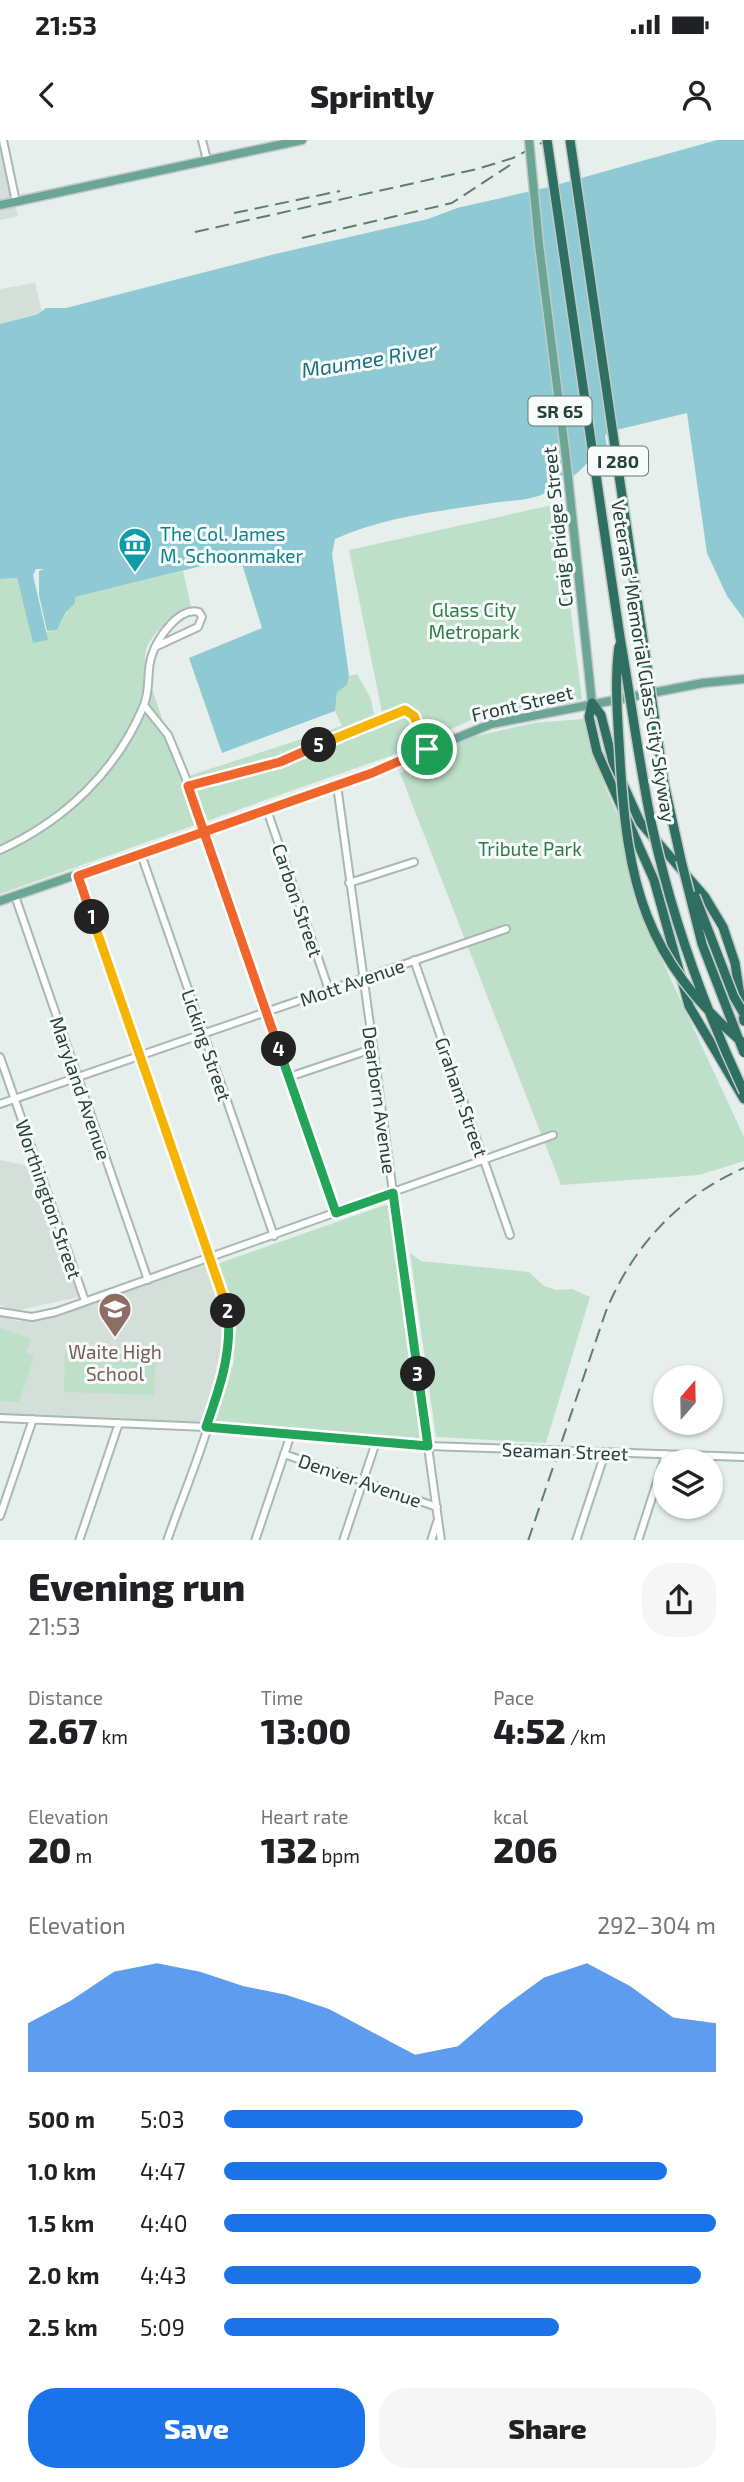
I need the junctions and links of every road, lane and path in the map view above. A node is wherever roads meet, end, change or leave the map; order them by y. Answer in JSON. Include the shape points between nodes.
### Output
{"nodes":[{"id":1,"x":3,"y":140,"type":"edge"},
{"id":2,"x":202,"y":140,"type":"edge"},
{"id":3,"x":302,"y":140,"type":"edge"},
{"id":4,"x":528,"y":140,"type":"edge"},
{"id":5,"x":547,"y":140,"type":"edge"},
{"id":6,"x":570,"y":140,"type":"edge"},
{"id":7,"x":207,"y":160,"type":"junction"},
{"id":8,"x":16,"y":202,"type":"junction"},
{"id":9,"x":0,"y":205,"type":"edge"},
{"id":10,"x":620,"y":637,"type":"junction"},
{"id":11,"x":155,"y":647,"type":"junction"},
{"id":12,"x":744,"y":679,"type":"edge"},
{"id":13,"x":592,"y":703,"type":"junction"},
{"id":14,"x":144,"y":705,"type":"junction"},
{"id":15,"x":427,"y":749,"type":"junction"},
{"id":16,"x":337,"y":785,"type":"junction"},
{"id":17,"x":188,"y":786,"type":"junction"},
{"id":18,"x":267,"y":810,"type":"junction"},
{"id":19,"x":204,"y":832,"type":"junction"},
{"id":20,"x":0,"y":850,"type":"edge"},
{"id":21,"x":141,"y":853,"type":"junction"},
{"id":22,"x":681,"y":860,"type":"junction"},
{"id":23,"x":414,"y":862,"type":"dead end"},
{"id":24,"x":78,"y":876,"type":"junction"},
{"id":25,"x":349,"y":883,"type":"junction"},
{"id":26,"x":15,"y":896,"type":"junction"},
{"id":27,"x":0,"y":901,"type":"edge"},
{"id":28,"x":506,"y":929,"type":"dead end"},
{"id":29,"x":414,"y":960,"type":"junction"},
{"id":30,"x":363,"y":978,"type":"junction"},
{"id":31,"x":329,"y":990,"type":"junction"},
{"id":32,"x":267,"y":1011,"type":"junction"},
{"id":33,"x":744,"y":1014,"type":"edge"},
{"id":34,"x":744,"y":1021,"type":"edge"},
{"id":35,"x":203,"y":1033,"type":"junction"},
{"id":36,"x":744,"y":1044,"type":"edge"},
{"id":37,"x":372,"y":1049,"type":"junction"},
{"id":38,"x":744,"y":1053,"type":"edge"},
{"id":39,"x":141,"y":1055,"type":"junction"},
{"id":40,"x":0,"y":1057,"type":"edge"},
{"id":41,"x":78,"y":1077,"type":"junction"},
{"id":42,"x":289,"y":1077,"type":"junction"},
{"id":43,"x":744,"y":1092,"type":"edge"},
{"id":44,"x":15,"y":1098,"type":"junction"},
{"id":45,"x":744,"y":1099,"type":"edge"},
{"id":46,"x":0,"y":1104,"type":"edge"},
{"id":47,"x":554,"y":1135,"type":"dead end"},
{"id":48,"x":484,"y":1161,"type":"junction"},
{"id":49,"x":393,"y":1193,"type":"junction"},
{"id":50,"x":336,"y":1213,"type":"junction"},
{"id":51,"x":510,"y":1235,"type":"dead end"},
{"id":52,"x":274,"y":1236,"type":"junction"},
{"id":53,"x":211,"y":1258,"type":"junction"},
{"id":54,"x":148,"y":1280,"type":"junction"},
{"id":55,"x":85,"y":1301,"type":"junction"},
{"id":56,"x":0,"y":1312,"type":"edge"},
{"id":57,"x":0,"y":1418,"type":"edge"},
{"id":58,"x":33,"y":1419,"type":"junction"},
{"id":59,"x":119,"y":1423,"type":"junction"},
{"id":60,"x":206,"y":1427,"type":"junction"},
{"id":61,"x":291,"y":1434,"type":"junction"},
{"id":62,"x":376,"y":1441,"type":"junction"},
{"id":63,"x":428,"y":1446,"type":"junction"},
{"id":64,"x":605,"y":1453,"type":"junction"},
{"id":65,"x":284,"y":1454,"type":"junction"},
{"id":66,"x":653,"y":1454,"type":"edge"},
{"id":67,"x":723,"y":1456,"type":"edge"},
{"id":68,"x":744,"y":1457,"type":"edge"},
{"id":69,"x":363,"y":1481,"type":"junction"},
{"id":70,"x":653,"y":1494,"type":"edge"},
{"id":71,"x":437,"y":1507,"type":"junction"},
{"id":72,"x":0,"y":1516,"type":"edge"},
{"id":73,"x":438,"y":1520,"type":"junction"},
{"id":74,"x":79,"y":1540,"type":"edge"},
{"id":75,"x":167,"y":1540,"type":"edge"},
{"id":76,"x":255,"y":1540,"type":"edge"},
{"id":77,"x":343,"y":1540,"type":"edge"},
{"id":78,"x":431,"y":1540,"type":"edge"},
{"id":79,"x":441,"y":1540,"type":"edge"},
{"id":80,"x":576,"y":1540,"type":"edge"},
{"id":81,"x":638,"y":1540,"type":"edge"}],
"edges":[{"from":1,"to":8,"type":"street"},
{"from":2,"to":7,"type":"street"},
{"from":3,"to":7,"type":"main road"},
{"from":4,"to":13,"type":"main road","name":"Craig Bridge Street","number":"SR 65","bridge":true},
{"from":5,"to":10,"type":"highway","name":"Veterans' Memorial Glass City Skyway","number":"I 280","bridge":true},
{"from":6,"to":22,"type":"highway","name":"Veterans' Memorial Glass City Skyway","number":"I 280","bridge":true,"via":[[664,783]]},
{"from":7,"to":8,"type":"main road"},
{"from":8,"to":9,"type":"main road"},
{"from":10,"to":36,"type":"highway","bridge":true,"via":[[618,710],[624,830],[638,895],[664,954],[686,986]]},
{"from":10,"to":43,"type":"highway","name":"Veterans' Memorial Glass City Skyway","number":"I 280","bridge":true,"via":[[668,890],[700,988]]},
{"from":11,"to":11,"type":"street","via":[[198,627],[202,617],[187,611]]},
{"from":11,"to":14,"type":"street"},
{"from":12,"to":13,"type":"main road","name":"Front Street"},
{"from":13,"to":15,"type":"main road","name":"Front Street","via":[[491,724]]},
{"from":13,"to":34,"type":"highway","via":[[601,715],[610,752],[640,822],[705,897],[723,928],[735,963]]},
{"from":13,"to":45,"type":"highway","via":[[589,717],[597,752],[654,880],[689,1006]]},
{"from":14,"to":17,"type":"street","via":[[168,735]]},
{"from":14,"to":20,"type":"street","via":[[97,780],[55,819]]},
{"from":15,"to":16,"type":"main road","name":"Front Street"},
{"from":15,"to":17,"type":"street","via":[[414,716],[405,710],[280,762]]},
{"from":16,"to":18,"type":"main road","name":"Front Street"},
{"from":16,"to":25,"type":"street","name":"Dearborn Avenue"},
{"from":17,"to":19,"type":"street"},
{"from":18,"to":19,"type":"main road","name":"Front Street"},
{"from":18,"to":31,"type":"street","name":"Carbon Street"},
{"from":19,"to":21,"type":"main road","name":"Front Street"},
{"from":19,"to":32,"type":"street"},
{"from":21,"to":24,"type":"main road","name":"Front Street"},
{"from":21,"to":35,"type":"street","name":"Licking Street"},
{"from":22,"to":33,"type":"highway","bridge":true},
{"from":22,"to":38,"type":"highway","name":"Veterans' Memorial Glass City Skyway","number":"I 280","bridge":true,"via":[[702,944]]},
{"from":23,"to":25,"type":"street"},
{"from":24,"to":26,"type":"main road","name":"Front Street"},
{"from":24,"to":39,"type":"street"},
{"from":25,"to":30,"type":"street","name":"Dearborn Avenue"},
{"from":26,"to":27,"type":"main road","name":"Front Street"},
{"from":26,"to":41,"type":"street","name":"Maryland Avenue"},
{"from":28,"to":29,"type":"street","name":"Mott Avenue"},
{"from":29,"to":30,"type":"street","name":"Mott Avenue"},
{"from":29,"to":48,"type":"street","name":"Graham Street"},
{"from":30,"to":31,"type":"street","name":"Mott Avenue"},
{"from":30,"to":37,"type":"street","name":"Dearborn Avenue"},
{"from":31,"to":32,"type":"street","name":"Mott Avenue"},
{"from":32,"to":35,"type":"street","name":"Mott Avenue"},
{"from":32,"to":42,"type":"street"},
{"from":35,"to":39,"type":"street","name":"Mott Avenue"},
{"from":35,"to":52,"type":"street","name":"Licking Street"},
{"from":37,"to":42,"type":"street"},
{"from":37,"to":49,"type":"street","name":"Dearborn Avenue"},
{"from":39,"to":41,"type":"street","name":"Mott Avenue"},
{"from":39,"to":53,"type":"street"},
{"from":40,"to":44,"type":"street","name":"Worthington Street"},
{"from":41,"to":44,"type":"street","name":"Mott Avenue"},
{"from":41,"to":54,"type":"street","name":"Maryland Avenue"},
{"from":42,"to":50,"type":"street"},
{"from":44,"to":46,"type":"street","name":"Mott Avenue"},
{"from":44,"to":55,"type":"street","name":"Worthington Street"},
{"from":47,"to":48,"type":"street"},
{"from":48,"to":49,"type":"street"},
{"from":48,"to":51,"type":"street","name":"Graham Street"},
{"from":49,"to":50,"type":"street"},
{"from":49,"to":63,"type":"street","name":"Dearborn Avenue"},
{"from":50,"to":52,"type":"street"},
{"from":52,"to":53,"type":"street"},
{"from":53,"to":54,"type":"street"},
{"from":53,"to":60,"type":"street","via":[[228,1309],[230,1334],[224,1374]]},
{"from":54,"to":55,"type":"street"},
{"from":55,"to":56,"type":"street","via":[[32,1317]]},
{"from":57,"to":58,"type":"street","name":"Seaman Street"},
{"from":58,"to":59,"type":"street","name":"Seaman Street"},
{"from":58,"to":72,"type":"street"},
{"from":59,"to":60,"type":"street","name":"Seaman Street"},
{"from":59,"to":74,"type":"street"},
{"from":60,"to":61,"type":"street","name":"Seaman Street"},
{"from":60,"to":75,"type":"street"},
{"from":61,"to":62,"type":"street","name":"Seaman Street"},
{"from":61,"to":65,"type":"street"},
{"from":62,"to":63,"type":"street","name":"Seaman Street"},
{"from":62,"to":69,"type":"street"},
{"from":63,"to":64,"type":"street","name":"Seaman Street"},
{"from":63,"to":71,"type":"street","name":"Dearborn Avenue"},
{"from":64,"to":66,"type":"street","name":"Seaman Street"},
{"from":64,"to":80,"type":"street"},
{"from":65,"to":69,"type":"street","name":"Denver Avenue"},
{"from":65,"to":76,"type":"street"},
{"from":67,"to":68,"type":"street","name":"Seaman Street"},
{"from":69,"to":71,"type":"street","name":"Denver Avenue"},
{"from":69,"to":77,"type":"street"},
{"from":70,"to":81,"type":"street"},
{"from":71,"to":73,"type":"street","name":"Dearborn Avenue"},
{"from":73,"to":78,"type":"street"},
{"from":73,"to":79,"type":"street","name":"Dearborn Avenue"}]}
